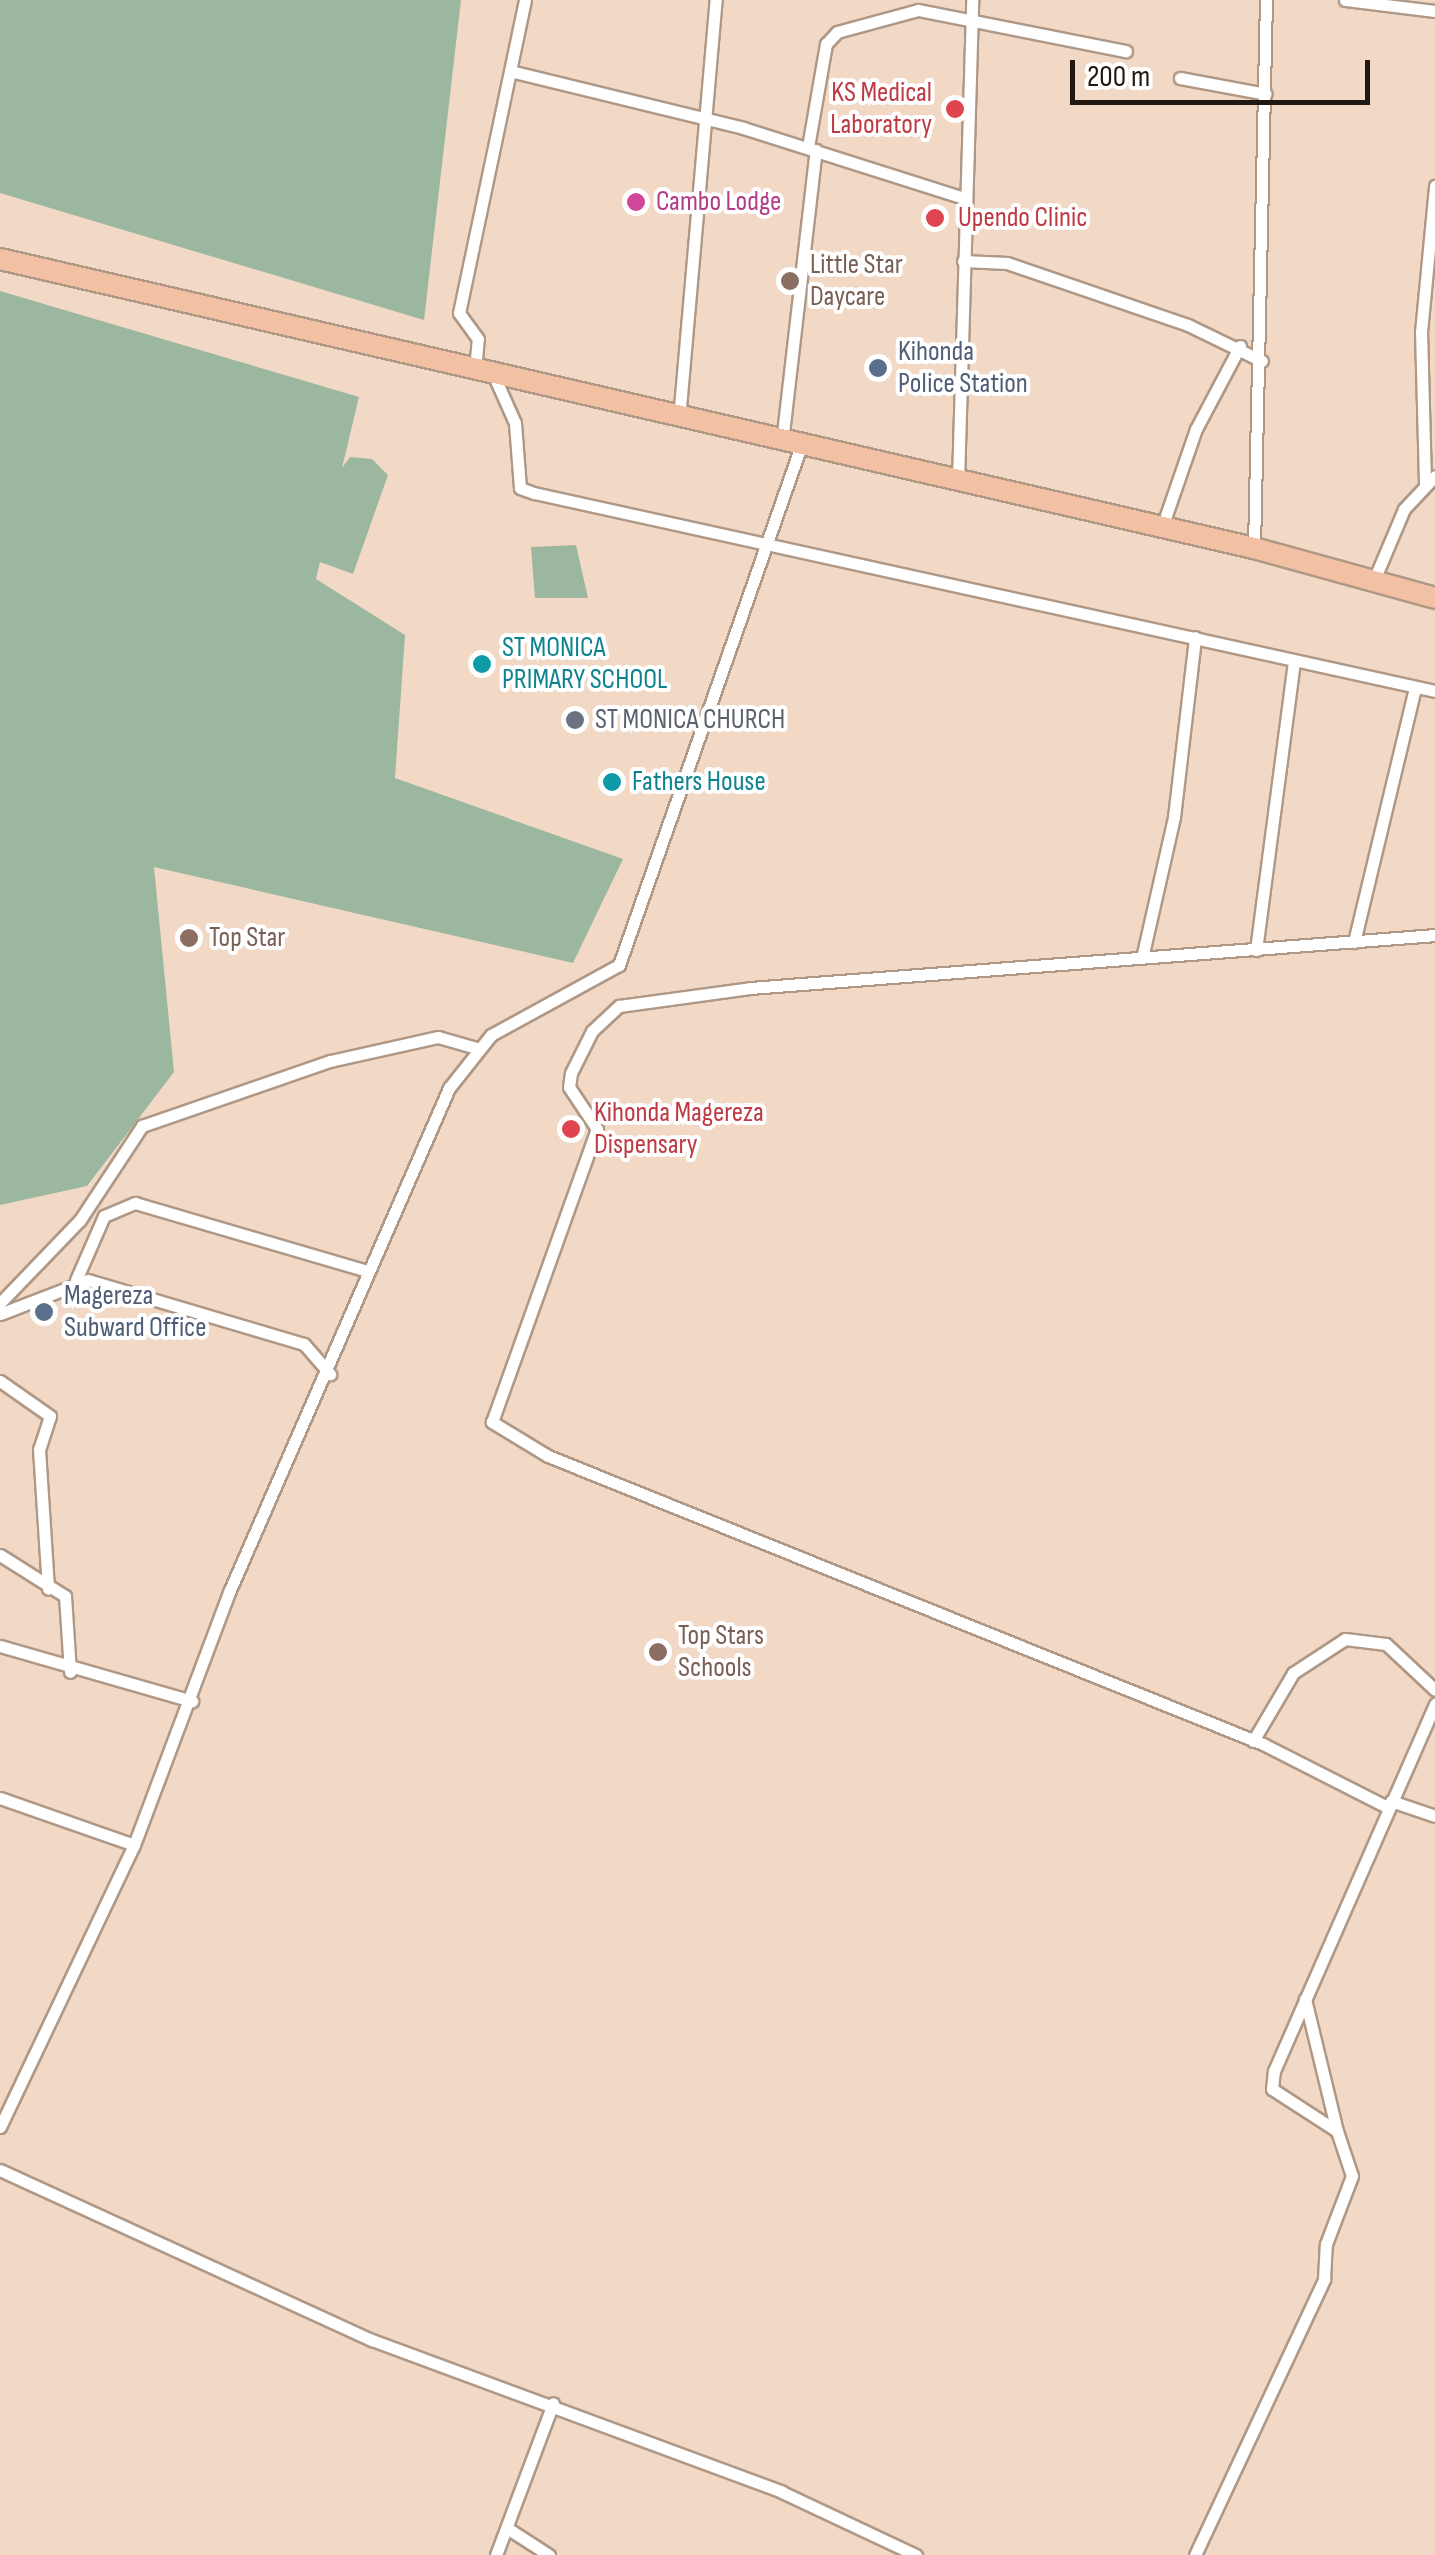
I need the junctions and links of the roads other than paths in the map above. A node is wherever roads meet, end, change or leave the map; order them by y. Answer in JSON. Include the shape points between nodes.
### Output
{"nodes":[{"id":1,"x":525,"y":0,"type":"edge"},
{"id":2,"x":716,"y":0,"type":"edge"},
{"id":3,"x":972,"y":0,"type":"edge"},
{"id":4,"x":1266,"y":0,"type":"edge"},
{"id":5,"x":1345,"y":0,"type":"edge"},
{"id":6,"x":1435,"y":10,"type":"edge"},
{"id":7,"x":971,"y":20,"type":"junction"},
{"id":8,"x":1126,"y":50,"type":"dead end"},
{"id":9,"x":514,"y":72,"type":"junction"},
{"id":10,"x":1180,"y":78,"type":"dead end"},
{"id":11,"x":1266,"y":94,"type":"junction"},
{"id":12,"x":706,"y":122,"type":"junction"},
{"id":13,"x":812,"y":148,"type":"junction"},
{"id":14,"x":1435,"y":186,"type":"edge"},
{"id":15,"x":964,"y":198,"type":"junction"},
{"id":16,"x":0,"y":258,"type":"edge"},
{"id":17,"x":962,"y":261,"type":"junction"},
{"id":18,"x":1431,"y":271,"type":"edge"},
{"id":19,"x":1240,"y":346,"type":"junction"},
{"id":20,"x":1262,"y":361,"type":"junction"},
{"id":21,"x":484,"y":374,"type":"junction"},
{"id":22,"x":679,"y":418,"type":"junction"},
{"id":23,"x":791,"y":444,"type":"junction"},
{"id":24,"x":1430,"y":480,"type":"edge"},
{"id":25,"x":958,"y":483,"type":"junction"},
{"id":26,"x":1162,"y":527,"type":"junction"},
{"id":27,"x":764,"y":542,"type":"junction"},
{"id":28,"x":1254,"y":548,"type":"junction"},
{"id":29,"x":1374,"y":580,"type":"junction"},
{"id":30,"x":1435,"y":598,"type":"edge"},
{"id":31,"x":1195,"y":637,"type":"junction"},
{"id":32,"x":1294,"y":661,"type":"junction"},
{"id":33,"x":1415,"y":686,"type":"junction"},
{"id":34,"x":1435,"y":691,"type":"edge"},
{"id":35,"x":1435,"y":935,"type":"edge"},
{"id":36,"x":1354,"y":942,"type":"junction"},
{"id":37,"x":1256,"y":950,"type":"junction"},
{"id":38,"x":1142,"y":958,"type":"junction"},
{"id":39,"x":476,"y":1048,"type":"junction"},
{"id":40,"x":368,"y":1271,"type":"junction"},
{"id":41,"x":76,"y":1280,"type":"junction"},
{"id":42,"x":0,"y":1304,"type":"edge"},
{"id":43,"x":0,"y":1314,"type":"edge"},
{"id":44,"x":330,"y":1374,"type":"junction"},
{"id":45,"x":0,"y":1380,"type":"edge"},
{"id":46,"x":0,"y":1556,"type":"edge"},
{"id":47,"x":48,"y":1589,"type":"junction"},
{"id":48,"x":0,"y":1646,"type":"edge"},
{"id":49,"x":70,"y":1672,"type":"junction"},
{"id":50,"x":1435,"y":1690,"type":"edge"},
{"id":51,"x":192,"y":1701,"type":"junction"},
{"id":52,"x":1435,"y":1704,"type":"edge"},
{"id":53,"x":1254,"y":1741,"type":"junction"},
{"id":54,"x":0,"y":1798,"type":"edge"},
{"id":55,"x":1390,"y":1804,"type":"junction"},
{"id":56,"x":1435,"y":1816,"type":"edge"},
{"id":57,"x":134,"y":1846,"type":"junction"},
{"id":58,"x":1305,"y":1999,"type":"junction"},
{"id":59,"x":0,"y":2126,"type":"edge"},
{"id":60,"x":1337,"y":2130,"type":"junction"},
{"id":61,"x":0,"y":2170,"type":"edge"},
{"id":62,"x":553,"y":2403,"type":"junction"},
{"id":63,"x":507,"y":2528,"type":"junction"},
{"id":64,"x":496,"y":2555,"type":"edge"},
{"id":65,"x":549,"y":2555,"type":"edge"},
{"id":66,"x":916,"y":2555,"type":"edge"},
{"id":67,"x":1195,"y":2555,"type":"edge"}],
"edges":[{"from":1,"to":9,"type":"street"},
{"from":2,"to":12,"type":"street"},
{"from":3,"to":7,"type":"street"},
{"from":4,"to":11,"type":"street"},
{"from":5,"to":6,"type":"street"},
{"from":7,"to":8,"type":"street"},
{"from":7,"to":13,"type":"street","via":[[918,10],[831,34]]},
{"from":7,"to":15,"type":"street"},
{"from":9,"to":12,"type":"street"},
{"from":9,"to":21,"type":"street","via":[[459,314],[478,339]]},
{"from":10,"to":11,"type":"street"},
{"from":11,"to":20,"type":"street"},
{"from":12,"to":13,"type":"street"},
{"from":12,"to":22,"type":"street"},
{"from":13,"to":15,"type":"street"},
{"from":13,"to":23,"type":"street"},
{"from":14,"to":18,"type":"street"},
{"from":15,"to":17,"type":"street"},
{"from":16,"to":21,"type":"highway"},
{"from":17,"to":19,"type":"street","via":[[1007,263]]},
{"from":17,"to":25,"type":"street"},
{"from":18,"to":24,"type":"street"},
{"from":19,"to":20,"type":"street"},
{"from":19,"to":26,"type":"street","via":[[1196,429]]},
{"from":20,"to":28,"type":"street"},
{"from":21,"to":22,"type":"highway"},
{"from":21,"to":27,"type":"street","via":[[515,423],[520,488]]},
{"from":22,"to":23,"type":"highway"},
{"from":23,"to":25,"type":"highway"},
{"from":23,"to":27,"type":"street"},
{"from":24,"to":29,"type":"street"},
{"from":25,"to":26,"type":"highway"},
{"from":26,"to":28,"type":"highway"},
{"from":27,"to":31,"type":"street"},
{"from":27,"to":39,"type":"street","via":[[619,965]]},
{"from":28,"to":29,"type":"highway"},
{"from":29,"to":30,"type":"highway"},
{"from":31,"to":32,"type":"street"},
{"from":31,"to":38,"type":"street","via":[[1174,817]]},
{"from":32,"to":33,"type":"street"},
{"from":32,"to":37,"type":"street"},
{"from":33,"to":34,"type":"street"},
{"from":33,"to":36,"type":"street"},
{"from":35,"to":36,"type":"street"},
{"from":36,"to":37,"type":"street"},
{"from":37,"to":38,"type":"street"},
{"from":38,"to":53,"type":"street","via":[[703,992],[603,1015],[568,1084],[597,1129],[492,1422],[548,1456]]},
{"from":39,"to":40,"type":"street","via":[[413,1160]]},
{"from":39,"to":42,"type":"street","via":[[438,1037],[330,1061],[142,1126],[80,1220]]},
{"from":40,"to":41,"type":"street","via":[[136,1203],[104,1216]]},
{"from":40,"to":44,"type":"street"},
{"from":41,"to":43,"type":"street"},
{"from":41,"to":44,"type":"street","via":[[183,1303],[304,1344]]},
{"from":44,"to":51,"type":"street","via":[[237,1574]]},
{"from":45,"to":47,"type":"street","via":[[50,1416],[39,1449]]},
{"from":46,"to":47,"type":"street"},
{"from":47,"to":49,"type":"street","via":[[66,1599]]},
{"from":48,"to":49,"type":"street"},
{"from":49,"to":51,"type":"street"},
{"from":50,"to":53,"type":"street","via":[[1386,1644],[1345,1639],[1293,1673]]},
{"from":51,"to":57,"type":"street"},
{"from":52,"to":55,"type":"street"},
{"from":53,"to":55,"type":"street"},
{"from":54,"to":57,"type":"street"},
{"from":55,"to":56,"type":"street"},
{"from":55,"to":58,"type":"street"},
{"from":57,"to":59,"type":"street"},
{"from":58,"to":60,"type":"street"},
{"from":58,"to":60,"type":"street","via":[[1272,2089]]},
{"from":60,"to":67,"type":"street","via":[[1354,2169],[1326,2244],[1324,2279]]},
{"from":61,"to":62,"type":"street","via":[[372,2340]]},
{"from":62,"to":63,"type":"street"},
{"from":62,"to":66,"type":"street"},
{"from":63,"to":64,"type":"street"},
{"from":63,"to":65,"type":"street"}]}
